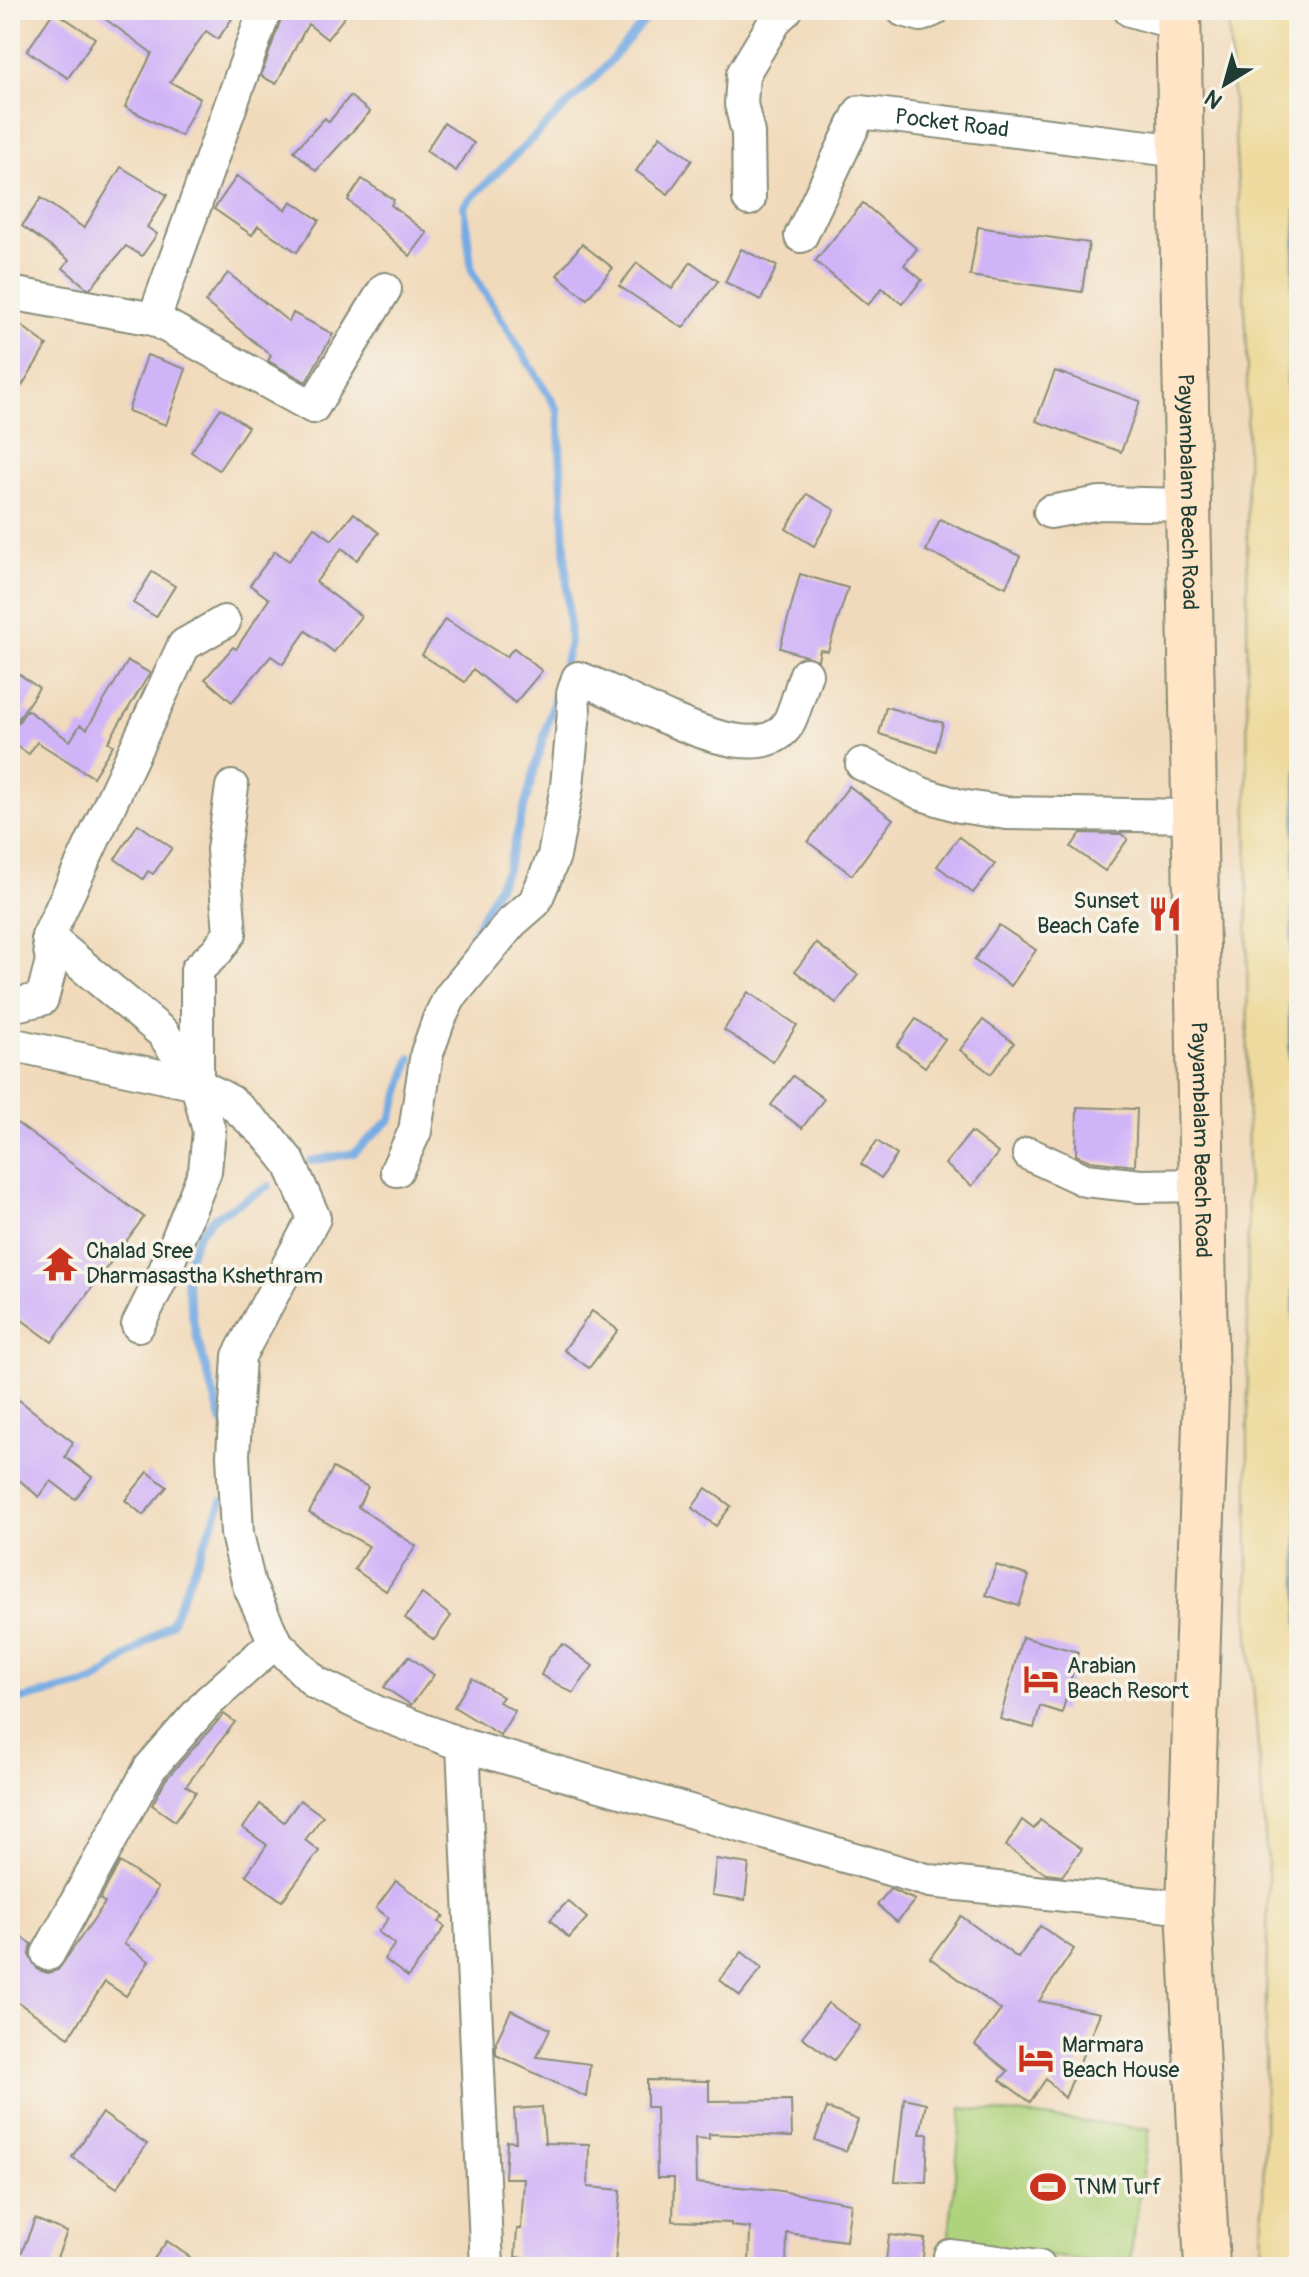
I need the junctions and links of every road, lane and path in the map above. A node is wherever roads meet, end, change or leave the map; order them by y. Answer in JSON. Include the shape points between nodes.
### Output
{"nodes":[{"id":1,"x":265,"y":10,"type":"edge"},
{"id":2,"x":786,"y":10,"type":"edge"},
{"id":3,"x":903,"y":10,"type":"edge"},
{"id":4,"x":933,"y":10,"type":"edge"},
{"id":5,"x":1130,"y":10,"type":"edge"},
{"id":6,"x":1178,"y":17,"type":"edge"},
{"id":7,"x":1181,"y":151,"type":"junction"},
{"id":8,"x":749,"y":199,"type":"dead end"},
{"id":9,"x":801,"y":236,"type":"dead end"},
{"id":10,"x":385,"y":289,"type":"dead end"},
{"id":11,"x":10,"y":293,"type":"edge"},
{"id":12,"x":154,"y":319,"type":"junction"},
{"id":13,"x":1188,"y":505,"type":"junction"},
{"id":14,"x":1050,"y":512,"type":"dead end"},
{"id":15,"x":224,"y":622,"type":"dead end"},
{"id":16,"x":806,"y":674,"type":"dead end"},
{"id":17,"x":862,"y":764,"type":"dead end"},
{"id":18,"x":232,"y":787,"type":"dead end"},
{"id":19,"x":1195,"y":816,"type":"junction"},
{"id":20,"x":48,"y":937,"type":"junction"},
{"id":21,"x":10,"y":1006,"type":"edge"},
{"id":22,"x":10,"y":1044,"type":"edge"},
{"id":23,"x":197,"y":1084,"type":"junction"},
{"id":24,"x":1029,"y":1154,"type":"dead end"},
{"id":25,"x":397,"y":1170,"type":"dead end"},
{"id":26,"x":1202,"y":1185,"type":"junction"},
{"id":27,"x":138,"y":1325,"type":"dead end"},
{"id":28,"x":275,"y":1642,"type":"junction"},
{"id":29,"x":463,"y":1745,"type":"junction"},
{"id":30,"x":1189,"y":1908,"type":"junction"},
{"id":31,"x":48,"y":1954,"type":"dead end"},
{"id":32,"x":495,"y":2266,"type":"edge"},
{"id":33,"x":949,"y":2267,"type":"edge"},
{"id":34,"x":1039,"y":2267,"type":"edge"},
{"id":35,"x":1207,"y":2267,"type":"edge"}],
"edges":[{"from":1,"to":12,"type":"street"},
{"from":2,"to":8,"type":"street","via":[[743,74]]},
{"from":3,"to":4,"type":"street","via":[[921,15]]},
{"from":5,"to":6,"type":"street"},
{"from":6,"to":7,"type":"main road","name":"Payyambalam Beach Road"},
{"from":7,"to":9,"type":"street","name":"Pocket Road","via":[[860,112]]},
{"from":7,"to":13,"type":"main road","name":"Payyambalam Beach Road"},
{"from":10,"to":12,"type":"street","via":[[313,407]]},
{"from":11,"to":12,"type":"street"},
{"from":13,"to":14,"type":"street","via":[[1100,503]]},
{"from":13,"to":19,"type":"main road","name":"Payyambalam Beach Road"},
{"from":15,"to":20,"type":"street","via":[[184,645]]},
{"from":16,"to":25,"type":"street","via":[[787,726],[769,740],[740,741],[658,715],[578,678],[554,856],[535,902],[450,997],[439,1019],[427,1053],[415,1131]]},
{"from":17,"to":19,"type":"street","via":[[960,806],[1006,813]]},
{"from":18,"to":23,"type":"street","via":[[223,850],[230,933],[197,970]]},
{"from":19,"to":26,"type":"main road","name":"Payyambalam Beach Road"},
{"from":20,"to":21,"type":"street","via":[[52,961],[42,999]]},
{"from":20,"to":23,"type":"street","via":[[163,1033]]},
{"from":22,"to":23,"type":"street"},
{"from":23,"to":27,"type":"street","via":[[209,1131],[205,1171]]},
{"from":23,"to":28,"type":"street","via":[[231,1102],[267,1135],[289,1162],[314,1218],[239,1356],[233,1455],[237,1534],[249,1585]]},
{"from":24,"to":26,"type":"street","via":[[1085,1180]]},
{"from":26,"to":30,"type":"main road","name":"Payyambalam Beach Road","via":[[1206,1428]]},
{"from":28,"to":29,"type":"street","via":[[316,1683]]},
{"from":28,"to":31,"type":"street","via":[[208,1702],[150,1768]]},
{"from":29,"to":30,"type":"street","via":[[930,1881]]},
{"from":29,"to":32,"type":"street"},
{"from":30,"to":35,"type":"main road","name":"Payyambalam Beach Road"},
{"from":33,"to":34,"type":"street","via":[[950,2256]]}]}
